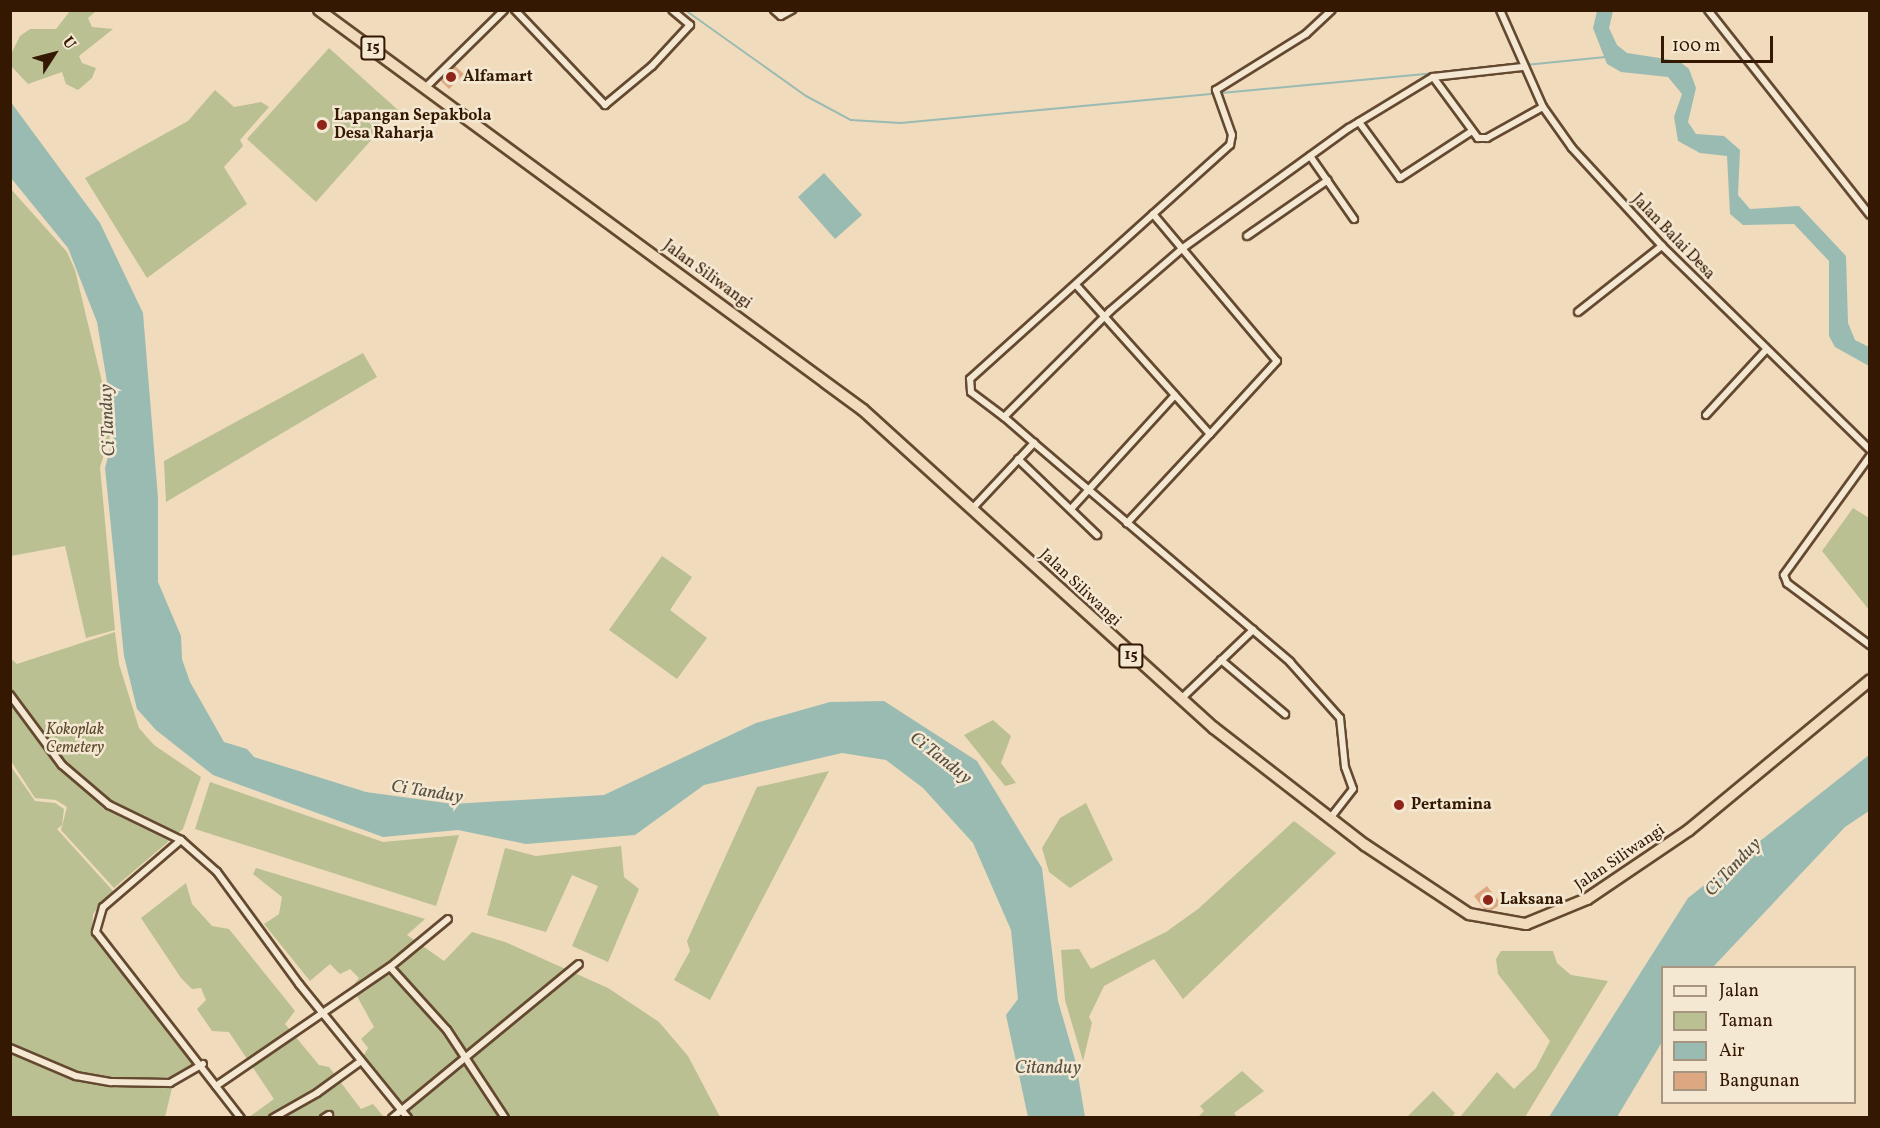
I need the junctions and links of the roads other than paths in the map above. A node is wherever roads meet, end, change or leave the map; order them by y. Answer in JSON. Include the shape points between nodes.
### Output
{"nodes":[{"id":1,"x":319,"y":10,"type":"edge"},
{"id":2,"x":504,"y":10,"type":"edge"},
{"id":3,"x":515,"y":10,"type":"edge"},
{"id":4,"x":672,"y":10,"type":"edge"},
{"id":5,"x":774,"y":10,"type":"edge"},
{"id":6,"x":792,"y":10,"type":"edge"},
{"id":7,"x":1332,"y":10,"type":"edge"},
{"id":8,"x":1500,"y":10,"type":"edge"},
{"id":9,"x":1708,"y":10,"type":"edge"},
{"id":10,"x":1721,"y":10,"type":"edge"},
{"id":11,"x":1714,"y":17,"type":"junction"},
{"id":12,"x":1522,"y":66,"type":"junction"},
{"id":13,"x":1433,"y":77,"type":"junction"},
{"id":14,"x":425,"y":88,"type":"junction"},
{"id":15,"x":1543,"y":107,"type":"junction"},
{"id":16,"x":1359,"y":122,"type":"junction"},
{"id":17,"x":1472,"y":131,"type":"junction"},
{"id":18,"x":1310,"y":156,"type":"junction"},
{"id":19,"x":1328,"y":180,"type":"junction"},
{"id":20,"x":1153,"y":213,"type":"junction"},
{"id":21,"x":1869,"y":215,"type":"edge"},
{"id":22,"x":1354,"y":219,"type":"dead end"},
{"id":23,"x":1247,"y":236,"type":"dead end"},
{"id":24,"x":1662,"y":246,"type":"junction"},
{"id":25,"x":1183,"y":248,"type":"junction"},
{"id":26,"x":1077,"y":286,"type":"junction"},
{"id":27,"x":1578,"y":312,"type":"dead end"},
{"id":28,"x":1105,"y":316,"type":"junction"},
{"id":29,"x":1766,"y":350,"type":"junction"},
{"id":30,"x":1175,"y":395,"type":"junction"},
{"id":31,"x":1706,"y":415,"type":"dead end"},
{"id":32,"x":1004,"y":417,"type":"junction"},
{"id":33,"x":1210,"y":434,"type":"junction"},
{"id":34,"x":1034,"y":443,"type":"junction"},
{"id":35,"x":1869,"y":450,"type":"edge"},
{"id":36,"x":1869,"y":456,"type":"edge"},
{"id":37,"x":1018,"y":459,"type":"junction"},
{"id":38,"x":1089,"y":489,"type":"junction"},
{"id":39,"x":972,"y":509,"type":"junction"},
{"id":40,"x":1071,"y":509,"type":"junction"},
{"id":41,"x":1127,"y":523,"type":"junction"},
{"id":42,"x":1097,"y":535,"type":"dead end"},
{"id":43,"x":1253,"y":630,"type":"junction"},
{"id":44,"x":1869,"y":645,"type":"edge"},
{"id":45,"x":1221,"y":660,"type":"junction"},
{"id":46,"x":1869,"y":680,"type":"edge"},
{"id":47,"x":10,"y":694,"type":"edge"},
{"id":48,"x":1181,"y":699,"type":"junction"},
{"id":49,"x":1286,"y":714,"type":"dead end"},
{"id":50,"x":1330,"y":818,"type":"junction"},
{"id":51,"x":181,"y":840,"type":"junction"},
{"id":52,"x":448,"y":919,"type":"dead end"},
{"id":53,"x":579,"y":964,"type":"dead end"},
{"id":54,"x":390,"y":967,"type":"junction"},
{"id":55,"x":325,"y":1014,"type":"junction"},
{"id":56,"x":10,"y":1048,"type":"edge"},
{"id":57,"x":361,"y":1061,"type":"junction"},
{"id":58,"x":464,"y":1062,"type":"junction"},
{"id":59,"x":203,"y":1065,"type":"junction"},
{"id":60,"x":216,"y":1086,"type":"junction"},
{"id":61,"x":402,"y":1110,"type":"junction"},
{"id":62,"x":241,"y":1118,"type":"edge"},
{"id":63,"x":273,"y":1118,"type":"edge"},
{"id":64,"x":392,"y":1118,"type":"edge"},
{"id":65,"x":408,"y":1118,"type":"edge"},
{"id":66,"x":505,"y":1118,"type":"edge"}],
"edges":[{"from":1,"to":14,"type":"highway","name":"Jalan Siliwangi","number":"15"},
{"from":2,"to":14,"type":"street"},
{"from":3,"to":4,"type":"street","via":[[605,105],[690,25]]},
{"from":5,"to":6,"type":"street","via":[[781,16]]},
{"from":7,"to":20,"type":"street","via":[[1306,34],[1216,93],[1233,141]]},
{"from":8,"to":12,"type":"street","name":"Jalan Balai Desa"},
{"from":9,"to":11,"type":"street"},
{"from":10,"to":11,"type":"street"},
{"from":11,"to":21,"type":"street"},
{"from":12,"to":13,"type":"street"},
{"from":12,"to":15,"type":"street","name":"Jalan Balai Desa"},
{"from":13,"to":16,"type":"street"},
{"from":13,"to":17,"type":"street"},
{"from":14,"to":39,"type":"highway","name":"Jalan Siliwangi","number":"15","via":[[810,369]]},
{"from":15,"to":17,"type":"street","via":[[1488,138]]},
{"from":15,"to":24,"type":"street","name":"Jalan Balai Desa","via":[[1572,148]]},
{"from":16,"to":17,"type":"street","via":[[1400,178]]},
{"from":16,"to":18,"type":"street"},
{"from":18,"to":19,"type":"street"},
{"from":18,"to":25,"type":"street"},
{"from":19,"to":22,"type":"street"},
{"from":19,"to":23,"type":"street"},
{"from":20,"to":25,"type":"street"},
{"from":20,"to":26,"type":"street"},
{"from":24,"to":27,"type":"street"},
{"from":24,"to":29,"type":"street","name":"Jalan Balai Desa"},
{"from":25,"to":28,"type":"street"},
{"from":25,"to":33,"type":"street","via":[[1277,362]]},
{"from":26,"to":28,"type":"street"},
{"from":26,"to":32,"type":"street","via":[[968,384],[971,392]]},
{"from":28,"to":30,"type":"street"},
{"from":28,"to":32,"type":"street"},
{"from":29,"to":31,"type":"street"},
{"from":29,"to":35,"type":"street","name":"Jalan Balai Desa"},
{"from":30,"to":33,"type":"street"},
{"from":30,"to":38,"type":"street"},
{"from":32,"to":34,"type":"street"},
{"from":33,"to":41,"type":"street"},
{"from":34,"to":37,"type":"street"},
{"from":34,"to":38,"type":"street"},
{"from":36,"to":44,"type":"street","via":[[1784,575],[1787,583]]},
{"from":37,"to":39,"type":"street"},
{"from":37,"to":40,"type":"street"},
{"from":38,"to":40,"type":"street"},
{"from":38,"to":41,"type":"street"},
{"from":39,"to":48,"type":"highway","name":"Jalan Siliwangi","number":"15"},
{"from":40,"to":42,"type":"street"},
{"from":41,"to":43,"type":"street"},
{"from":43,"to":45,"type":"street"},
{"from":43,"to":50,"type":"street","via":[[1290,662],[1344,725],[1345,767],[1353,789]]},
{"from":45,"to":48,"type":"street"},
{"from":45,"to":49,"type":"street"},
{"from":46,"to":50,"type":"highway","name":"Jalan Siliwangi","number":"15","via":[[1689,830],[1598,893],[1541,921],[1501,922],[1469,914]]},
{"from":47,"to":51,"type":"street","via":[[62,765],[109,805]]},
{"from":48,"to":50,"type":"highway","name":"Jalan Siliwangi","number":"15"},
{"from":51,"to":55,"type":"street","via":[[217,872]]},
{"from":51,"to":59,"type":"street","via":[[103,907],[95,924],[100,940]]},
{"from":52,"to":54,"type":"street"},
{"from":53,"to":58,"type":"street"},
{"from":54,"to":55,"type":"street"},
{"from":54,"to":58,"type":"street","via":[[447,1030]]},
{"from":55,"to":57,"type":"street"},
{"from":55,"to":60,"type":"street"},
{"from":56,"to":59,"type":"street","via":[[76,1076],[111,1082],[170,1083]]},
{"from":57,"to":61,"type":"street"},
{"from":57,"to":63,"type":"street","via":[[317,1094]]},
{"from":58,"to":61,"type":"street"},
{"from":58,"to":66,"type":"street"},
{"from":59,"to":60,"type":"street"},
{"from":60,"to":62,"type":"street"},
{"from":61,"to":64,"type":"street"},
{"from":61,"to":65,"type":"street"}]}
